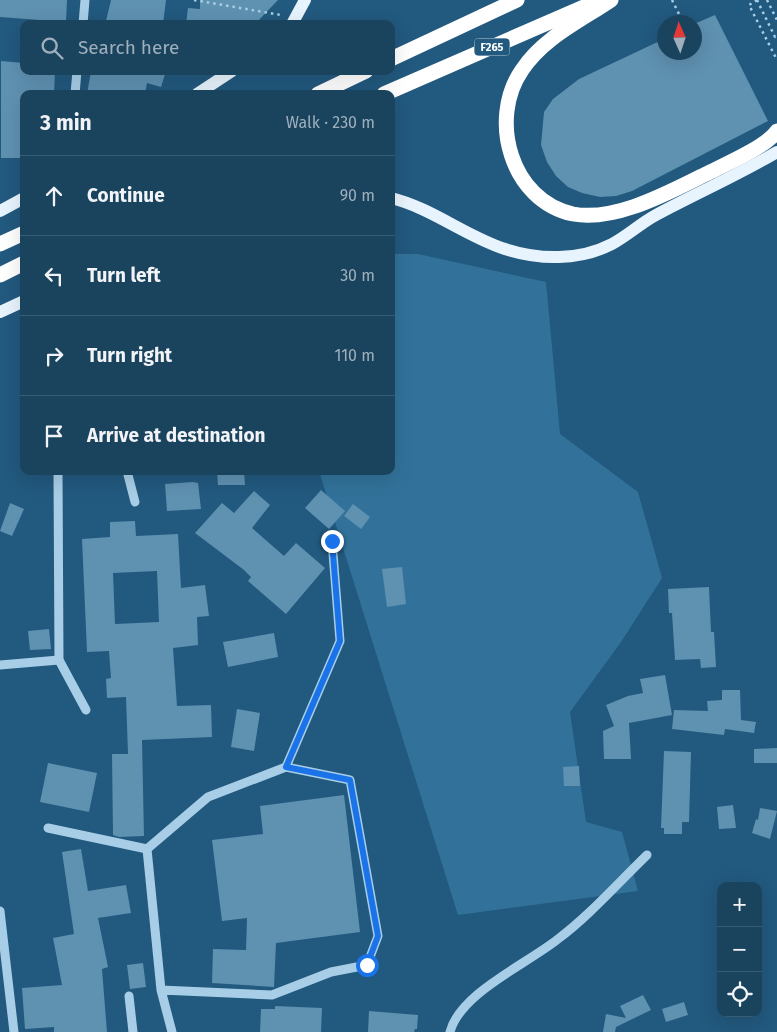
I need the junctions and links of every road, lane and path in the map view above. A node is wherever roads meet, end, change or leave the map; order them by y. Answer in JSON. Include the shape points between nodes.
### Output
{"nodes":[{"id":1,"x":85,"y":0,"type":"edge"},
{"id":2,"x":194,"y":0,"type":"edge"},
{"id":3,"x":305,"y":0,"type":"edge"},
{"id":4,"x":516,"y":0,"type":"edge"},
{"id":5,"x":601,"y":0,"type":"edge"},
{"id":6,"x":611,"y":0,"type":"edge"},
{"id":7,"x":672,"y":0,"type":"edge"},
{"id":8,"x":757,"y":0,"type":"edge"},
{"id":9,"x":767,"y":0,"type":"edge"},
{"id":10,"x":680,"y":15,"type":"edge"},
{"id":11,"x":82,"y":20,"type":"edge"},
{"id":12,"x":291,"y":20,"type":"edge"},
{"id":13,"x":295,"y":20,"type":"edge"},
{"id":14,"x":777,"y":20,"type":"edge"},
{"id":15,"x":777,"y":36,"type":"edge"},
{"id":16,"x":395,"y":57,"type":"edge"},
{"id":17,"x":777,"y":60,"type":"edge"},
{"id":18,"x":77,"y":75,"type":"edge"},
{"id":19,"x":226,"y":75,"type":"edge"},
{"id":20,"x":358,"y":75,"type":"edge"},
{"id":21,"x":75,"y":90,"type":"edge"},
{"id":22,"x":203,"y":90,"type":"edge"},
{"id":23,"x":326,"y":90,"type":"edge"},
{"id":24,"x":393,"y":90,"type":"edge"},
{"id":25,"x":777,"y":132,"type":"edge"},
{"id":26,"x":777,"y":152,"type":"edge"},
{"id":27,"x":395,"y":199,"type":"edge"},
{"id":28,"x":20,"y":200,"type":"edge"},
{"id":29,"x":0,"y":210,"type":"edge"},
{"id":30,"x":20,"y":235,"type":"edge"},
{"id":31,"x":0,"y":244,"type":"edge"},
{"id":32,"x":20,"y":265,"type":"edge"},
{"id":33,"x":0,"y":275,"type":"edge"},
{"id":34,"x":20,"y":303,"type":"edge"},
{"id":35,"x":0,"y":312,"type":"edge"},
{"id":36,"x":58,"y":475,"type":"edge"},
{"id":37,"x":128,"y":475,"type":"edge"},
{"id":38,"x":135,"y":502,"type":"dead end"},
{"id":39,"x":332,"y":541,"type":"dead end"},
{"id":40,"x":59,"y":660,"type":"junction"},
{"id":41,"x":0,"y":665,"type":"edge"},
{"id":42,"x":86,"y":710,"type":"dead end"},
{"id":43,"x":286,"y":767,"type":"junction"},
{"id":44,"x":48,"y":828,"type":"dead end"},
{"id":45,"x":147,"y":848,"type":"junction"},
{"id":46,"x":647,"y":855,"type":"dead end"},
{"id":47,"x":0,"y":911,"type":"edge"},
{"id":48,"x":161,"y":990,"type":"junction"},
{"id":49,"x":129,"y":996,"type":"dead end"},
{"id":50,"x":14,"y":1032,"type":"edge"},
{"id":51,"x":133,"y":1032,"type":"edge"},
{"id":52,"x":172,"y":1032,"type":"edge"},
{"id":53,"x":450,"y":1032,"type":"edge"}],
"edges":[{"from":1,"to":11,"type":"street"},
{"from":2,"to":12,"type":"path","via":[[270,12]]},
{"from":3,"to":13,"type":"main road"},
{"from":4,"to":16,"type":"highway","number":"F265"},
{"from":5,"to":24,"type":"highway","number":"F265"},
{"from":6,"to":25,"type":"highway","via":[[542,46],[521,70],[511,93],[506,121],[507,148],[528,188],[548,203],[573,214],[632,208],[745,154]]},
{"from":7,"to":10,"type":"path"},
{"from":8,"to":15,"type":"path"},
{"from":8,"to":17,"type":"path","bridge":true,"via":[[749,4]]},
{"from":9,"to":14,"type":"path"},
{"from":18,"to":21,"type":"street"},
{"from":19,"to":22,"type":"main road"},
{"from":20,"to":23,"type":"highway"},
{"from":26,"to":27,"type":"main road","via":[[654,216],[611,244],[553,258],[505,249],[470,235],[412,203]]},
{"from":28,"to":29,"type":"main road"},
{"from":30,"to":31,"type":"highway"},
{"from":32,"to":33,"type":"highway"},
{"from":34,"to":35,"type":"main road"},
{"from":36,"to":40,"type":"street"},
{"from":37,"to":38,"type":"street"},
{"from":39,"to":43,"type":"street","via":[[340,641]]},
{"from":40,"to":41,"type":"street"},
{"from":40,"to":42,"type":"street"},
{"from":43,"to":45,"type":"street","via":[[208,798]]},
{"from":43,"to":48,"type":"street","via":[[350,780],[378,936],[367,965],[331,972],[272,995]]},
{"from":44,"to":45,"type":"street"},
{"from":45,"to":48,"type":"street"},
{"from":46,"to":53,"type":"street","via":[[559,939],[472,1001],[455,1017]]},
{"from":47,"to":50,"type":"street"},
{"from":48,"to":52,"type":"street"},
{"from":49,"to":51,"type":"street"}]}
